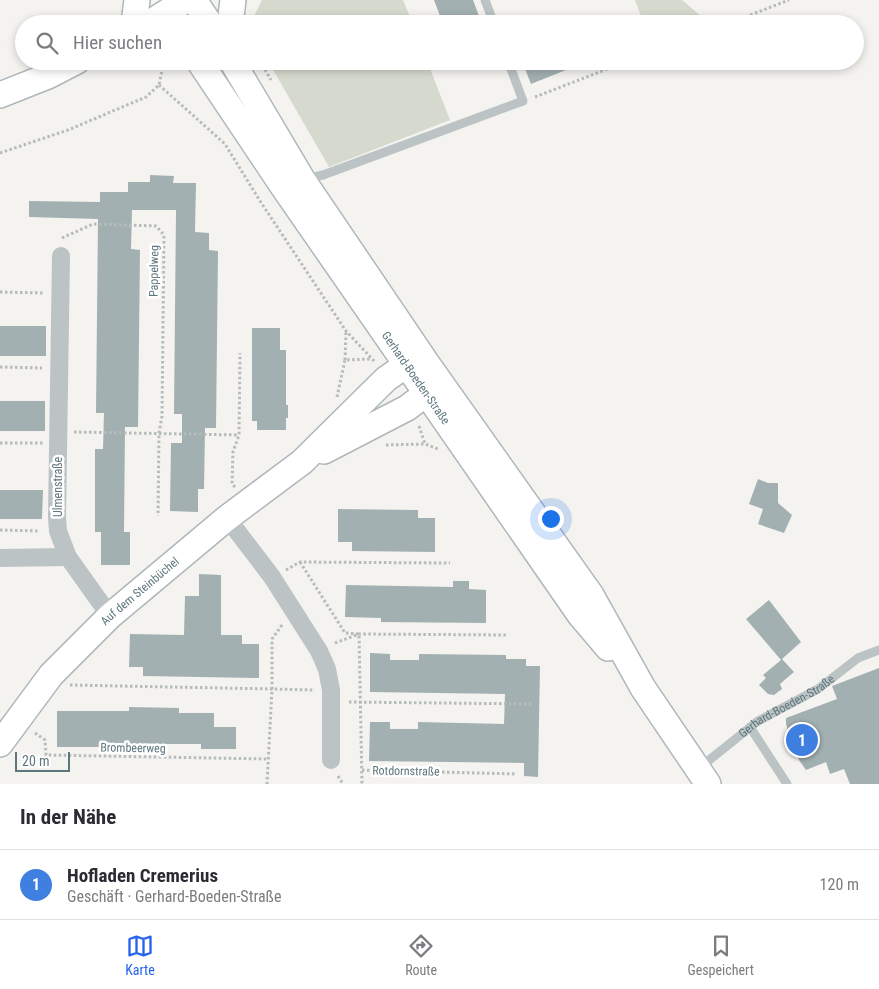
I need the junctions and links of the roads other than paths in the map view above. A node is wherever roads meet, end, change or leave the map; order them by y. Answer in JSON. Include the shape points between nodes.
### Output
{"nodes":[{"id":1,"x":137,"y":0,"type":"edge"},
{"id":2,"x":194,"y":0,"type":"edge"},
{"id":3,"x":233,"y":0,"type":"edge"},
{"id":4,"x":485,"y":0,"type":"edge"},
{"id":5,"x":135,"y":15,"type":"edge"},
{"id":6,"x":204,"y":15,"type":"edge"},
{"id":7,"x":231,"y":15,"type":"edge"},
{"id":8,"x":491,"y":15,"type":"edge"},
{"id":9,"x":60,"y":70,"type":"edge"},
{"id":10,"x":204,"y":70,"type":"edge"},
{"id":11,"x":237,"y":70,"type":"edge"},
{"id":12,"x":511,"y":70,"type":"edge"},
{"id":13,"x":0,"y":95,"type":"edge"},
{"id":14,"x":302,"y":179,"type":"junction"},
{"id":15,"x":61,"y":256,"type":"road end"},
{"id":16,"x":424,"y":374,"type":"junction"},
{"id":17,"x":302,"y":462,"type":"junction"},
{"id":18,"x":227,"y":518,"type":"junction"},
{"id":19,"x":0,"y":558,"type":"edge"},
{"id":20,"x":68,"y":558,"type":"junction"},
{"id":21,"x":110,"y":616,"type":"junction"},
{"id":22,"x":879,"y":650,"type":"edge"},
{"id":23,"x":750,"y":727,"type":"junction"},
{"id":24,"x":0,"y":744,"type":"edge"},
{"id":25,"x":331,"y":760,"type":"dead end"},
{"id":26,"x":703,"y":777,"type":"edge"},
{"id":27,"x":787,"y":784,"type":"edge"}],
"edges":[{"from":1,"to":5,"type":"main road"},
{"from":2,"to":6,"type":"main road"},
{"from":3,"to":7,"type":"main road"},
{"from":4,"to":8,"type":"lane"},
{"from":9,"to":13,"type":"main road"},
{"from":10,"to":16,"type":"main road","name":"Gerhard-Boeden-Straße","via":[[284,188]]},
{"from":11,"to":14,"type":"main road","name":"Gerhard-Boeden-Straße"},
{"from":12,"to":14,"type":"lane","via":[[523,101],[323,175]]},
{"from":14,"to":16,"type":"main road","name":"Gerhard-Boeden-Straße"},
{"from":15,"to":20,"type":"street","name":"Ulmenstraße","via":[[57,517],[58,531]]},
{"from":16,"to":17,"type":"main road","name":"Auf dem Steinbüchel","via":[[407,408]]},
{"from":16,"to":17,"type":"main road","name":"Auf dem Steinbüchel","via":[[386,379]]},
{"from":16,"to":26,"type":"main road","name":"Gerhard-Boeden-Straße","via":[[580,615],[642,688]]},
{"from":17,"to":18,"type":"main road","name":"Auf dem Steinbüchel"},
{"from":18,"to":21,"type":"main road","name":"Auf dem Steinbüchel"},
{"from":18,"to":25,"type":"street","via":[[272,577],[327,669],[331,690]]},
{"from":19,"to":20,"type":"street"},
{"from":20,"to":21,"type":"street","name":"Ulmenstraße"},
{"from":21,"to":24,"type":"main road","name":"Auf dem Steinbüchel","via":[[51,675]]},
{"from":22,"to":23,"type":"lane","name":"Gerhard-Boeden-Straße","via":[[858,658],[818,689]]},
{"from":23,"to":26,"type":"lane","name":"Gerhard-Boeden-Straße"},
{"from":23,"to":27,"type":"lane"}]}
